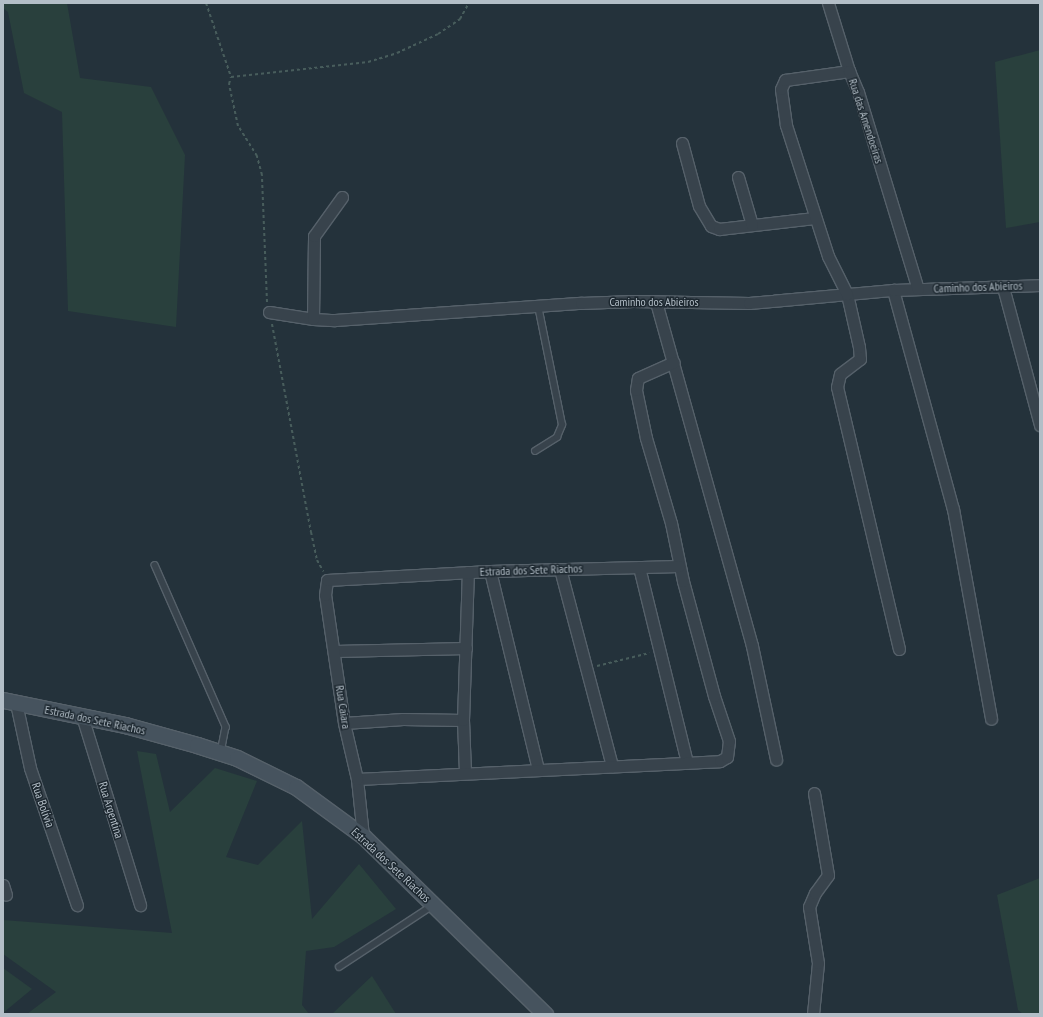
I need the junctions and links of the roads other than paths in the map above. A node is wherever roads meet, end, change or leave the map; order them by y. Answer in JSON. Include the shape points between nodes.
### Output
{"nodes":[{"id":1,"x":828,"y":3,"type":"edge"},
{"id":2,"x":849,"y":71,"type":"junction"},
{"id":3,"x":682,"y":143,"type":"dead end"},
{"id":4,"x":738,"y":177,"type":"dead end"},
{"id":5,"x":342,"y":197,"type":"dead end"},
{"id":6,"x":814,"y":218,"type":"junction"},
{"id":7,"x":752,"y":225,"type":"junction"},
{"id":8,"x":1040,"y":285,"type":"edge"},
{"id":9,"x":1003,"y":287,"type":"junction"},
{"id":10,"x":918,"y":289,"type":"junction"},
{"id":11,"x":893,"y":290,"type":"junction"},
{"id":12,"x":847,"y":294,"type":"junction"},
{"id":13,"x":656,"y":302,"type":"junction"},
{"id":14,"x":538,"y":306,"type":"junction"},
{"id":15,"x":269,"y":312,"type":"dead end"},
{"id":16,"x":312,"y":319,"type":"junction"},
{"id":17,"x":674,"y":362,"type":"junction"},
{"id":18,"x":1040,"y":425,"type":"edge"},
{"id":19,"x":535,"y":451,"type":"dead end"},
{"id":20,"x":155,"y":564,"type":"dead end"},
{"id":21,"x":679,"y":566,"type":"junction"},
{"id":22,"x":639,"y":567,"type":"junction"},
{"id":23,"x":560,"y":569,"type":"junction"},
{"id":24,"x":490,"y":571,"type":"junction"},
{"id":25,"x":468,"y":572,"type":"junction"},
{"id":26,"x":327,"y":580,"type":"joint"},
{"id":27,"x":466,"y":648,"type":"junction"},
{"id":28,"x":899,"y":649,"type":"dead end"},
{"id":29,"x":335,"y":651,"type":"junction"},
{"id":30,"x":9,"y":702,"type":"edge"},
{"id":31,"x":82,"y":716,"type":"junction"},
{"id":32,"x":991,"y":719,"type":"dead end"},
{"id":33,"x":463,"y":720,"type":"junction"},
{"id":34,"x":344,"y":723,"type":"junction"},
{"id":35,"x":221,"y":753,"type":"junction"},
{"id":36,"x":776,"y":758,"type":"dead end"},
{"id":37,"x":687,"y":762,"type":"junction"},
{"id":38,"x":612,"y":766,"type":"junction"},
{"id":39,"x":538,"y":769,"type":"junction"},
{"id":40,"x":465,"y":772,"type":"junction"},
{"id":41,"x":357,"y":779,"type":"junction"},
{"id":42,"x":814,"y":793,"type":"dead end"},
{"id":43,"x":363,"y":836,"type":"junction"},
{"id":44,"x":77,"y":905,"type":"dead end"},
{"id":45,"x":140,"y":905,"type":"dead end"},
{"id":46,"x":434,"y":905,"type":"junction"},
{"id":47,"x":339,"y":967,"type":"dead end"},
{"id":48,"x":545,"y":1014,"type":"edge"},
{"id":49,"x":813,"y":1014,"type":"edge"}],
"edges":[{"from":1,"to":2,"type":"street"},
{"from":2,"to":6,"type":"street","name":"Rua das Amendoeiras","via":[[788,79],[781,86],[786,124]]},
{"from":2,"to":10,"type":"street","name":"Rua das Amendoeiras","via":[[858,92]]},
{"from":3,"to":7,"type":"street","via":[[699,206],[708,224],[719,229]]},
{"from":4,"to":7,"type":"street"},
{"from":5,"to":16,"type":"street","via":[[314,236]]},
{"from":6,"to":7,"type":"street"},
{"from":6,"to":12,"type":"street","name":"Rua das Amendoeiras","via":[[828,256]]},
{"from":8,"to":9,"type":"street","name":"Caminho dos Abieiros"},
{"from":9,"to":10,"type":"street","name":"Caminho dos Abieiros"},
{"from":9,"to":18,"type":"street"},
{"from":10,"to":11,"type":"street","name":"Caminho dos Abieiros"},
{"from":11,"to":12,"type":"street","name":"Caminho dos Abieiros"},
{"from":11,"to":32,"type":"street","via":[[953,509]]},
{"from":12,"to":13,"type":"street","name":"Caminho dos Abieiros","via":[[739,303]]},
{"from":12,"to":28,"type":"street","name":"Rua das Amendoeiras","via":[[860,357],[840,374],[837,387]]},
{"from":13,"to":14,"type":"street","name":"Caminho dos Abieiros"},
{"from":13,"to":17,"type":"street"},
{"from":14,"to":16,"type":"street","name":"Caminho dos Abieiros"},
{"from":14,"to":19,"type":"lane","via":[[562,425],[557,438]]},
{"from":15,"to":16,"type":"street","name":"Caminho dos Abieiros"},
{"from":17,"to":21,"type":"street","via":[[641,376],[636,385],[646,438],[673,530]]},
{"from":17,"to":36,"type":"street","via":[[752,646]]},
{"from":20,"to":35,"type":"lane","via":[[226,726]]},
{"from":21,"to":22,"type":"street","name":"Estrada dos Sete Riachos"},
{"from":21,"to":37,"type":"street","via":[[730,748],[727,757],[720,761]]},
{"from":22,"to":23,"type":"street","name":"Estrada dos Sete Riachos"},
{"from":22,"to":37,"type":"street"},
{"from":23,"to":24,"type":"street","name":"Estrada dos Sete Riachos"},
{"from":23,"to":38,"type":"street"},
{"from":24,"to":25,"type":"street","name":"Estrada dos Sete Riachos"},
{"from":24,"to":39,"type":"street"},
{"from":25,"to":26,"type":"street","name":"Estrada dos Sete Riachos"},
{"from":25,"to":27,"type":"street"},
{"from":26,"to":29,"type":"street","name":"Rua Caiara","via":[[324,595]]},
{"from":27,"to":29,"type":"street"},
{"from":27,"to":33,"type":"street"},
{"from":29,"to":34,"type":"street","name":"Rua Caiara"},
{"from":30,"to":31,"type":"street","name":"Estrada dos Sete Riachos"},
{"from":30,"to":44,"type":"street","name":"Rua Bolívia"},
{"from":31,"to":35,"type":"street","name":"Estrada dos Sete Riachos","via":[[125,725]]},
{"from":31,"to":45,"type":"street","name":"Rua Argentina"},
{"from":33,"to":34,"type":"street","via":[[403,719]]},
{"from":33,"to":40,"type":"street"},
{"from":34,"to":41,"type":"street","name":"Rua Caiara"},
{"from":35,"to":43,"type":"street","name":"Estrada dos Sete Riachos","via":[[271,773],[296,787]]},
{"from":37,"to":38,"type":"street"},
{"from":38,"to":39,"type":"street"},
{"from":39,"to":40,"type":"street"},
{"from":40,"to":41,"type":"street"},
{"from":41,"to":43,"type":"street","name":"Rua Caiara"},
{"from":42,"to":49,"type":"street","via":[[828,875],[809,907],[818,963]]},
{"from":43,"to":46,"type":"street","name":"Estrada dos Sete Riachos"},
{"from":46,"to":47,"type":"lane"},
{"from":46,"to":48,"type":"street","name":"Estrada dos Sete Riachos"}]}
